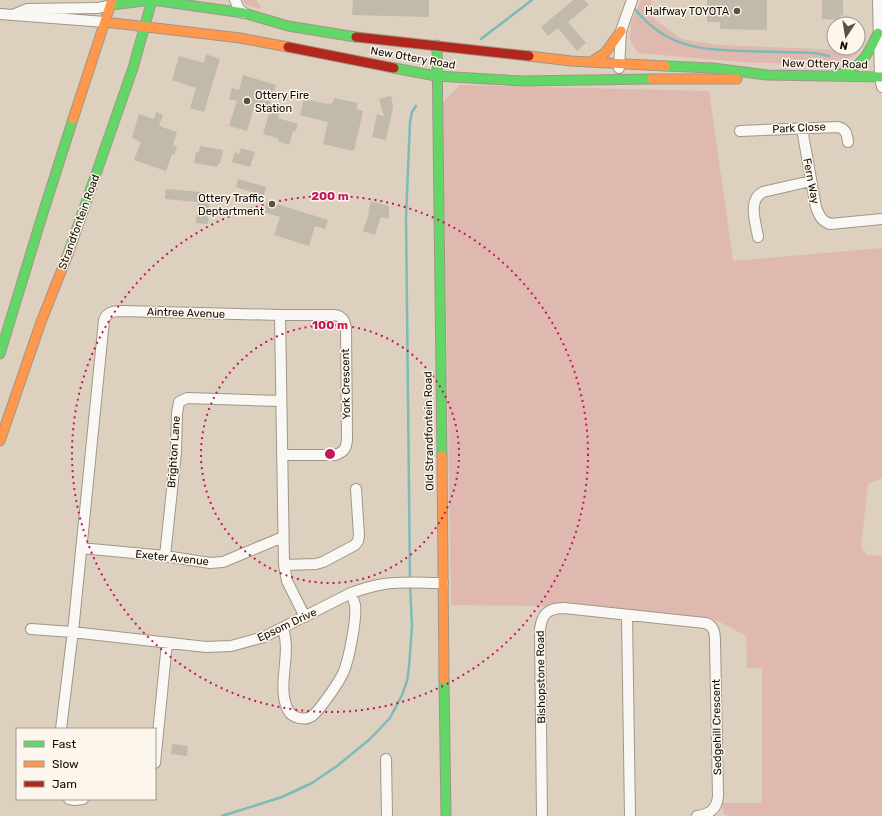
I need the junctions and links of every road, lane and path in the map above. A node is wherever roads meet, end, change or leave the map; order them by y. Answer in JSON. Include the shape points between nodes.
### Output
{"nodes":[{"id":1,"x":152,"y":0,"type":"edge"},
{"id":2,"x":235,"y":0,"type":"edge"},
{"id":3,"x":632,"y":0,"type":"edge"},
{"id":4,"x":878,"y":0,"type":"edge"},
{"id":5,"x":112,"y":3,"type":"edge"},
{"id":6,"x":209,"y":4,"type":"edge"},
{"id":7,"x":244,"y":13,"type":"junction"},
{"id":8,"x":0,"y":14,"type":"edge"},
{"id":9,"x":15,"y":14,"type":"junction"},
{"id":10,"x":105,"y":22,"type":"junction"},
{"id":11,"x":144,"y":26,"type":"junction"},
{"id":12,"x":621,"y":31,"type":"junction"},
{"id":13,"x":880,"y":37,"type":"edge"},
{"id":14,"x":437,"y":46,"type":"junction"},
{"id":15,"x":591,"y":62,"type":"junction"},
{"id":16,"x":619,"y":64,"type":"junction"},
{"id":17,"x":767,"y":75,"type":"junction"},
{"id":18,"x":436,"y":76,"type":"junction"},
{"id":19,"x":828,"y":76,"type":"junction"},
{"id":20,"x":618,"y":79,"type":"junction"},
{"id":21,"x":881,"y":80,"type":"edge"},
{"id":22,"x":802,"y":129,"type":"junction"},
{"id":23,"x":740,"y":130,"type":"dead end"},
{"id":24,"x":848,"y":142,"type":"dead end"},
{"id":25,"x":811,"y":181,"type":"junction"},
{"id":26,"x":882,"y":219,"type":"edge"},
{"id":27,"x":758,"y":238,"type":"dead end"},
{"id":28,"x":280,"y":315,"type":"junction"},
{"id":29,"x":0,"y":354,"type":"edge"},
{"id":30,"x":281,"y":401,"type":"junction"},
{"id":31,"x":0,"y":441,"type":"edge"},
{"id":32,"x":282,"y":455,"type":"junction"},
{"id":33,"x":356,"y":489,"type":"dead end"},
{"id":34,"x":283,"y":537,"type":"junction"},
{"id":35,"x":81,"y":548,"type":"junction"},
{"id":36,"x":165,"y":556,"type":"junction"},
{"id":37,"x":284,"y":565,"type":"junction"},
{"id":38,"x":443,"y":583,"type":"junction"},
{"id":39,"x":351,"y":593,"type":"junction"},
{"id":40,"x":627,"y":615,"type":"junction"},
{"id":41,"x":305,"y":617,"type":"junction"},
{"id":42,"x":712,"y":626,"type":"joint"},
{"id":43,"x":31,"y":629,"type":"dead end"},
{"id":44,"x":283,"y":629,"type":"junction"},
{"id":45,"x":72,"y":632,"type":"junction"},
{"id":46,"x":167,"y":643,"type":"junction"},
{"id":47,"x":61,"y":728,"type":"edge"},
{"id":48,"x":156,"y":753,"type":"edge"},
{"id":49,"x":386,"y":759,"type":"dead end"},
{"id":50,"x":387,"y":816,"type":"edge"},
{"id":51,"x":446,"y":816,"type":"edge"},
{"id":52,"x":542,"y":816,"type":"edge"},
{"id":53,"x":630,"y":816,"type":"edge"},
{"id":54,"x":697,"y":816,"type":"edge"}],
"edges":[{"from":1,"to":5,"type":"main road","name":"New Ottery Road"},
{"from":1,"to":6,"type":"main road","name":"New Ottery Road"},
{"from":1,"to":11,"type":"main road","name":"Strandfontein Road"},
{"from":2,"to":7,"type":"street"},
{"from":3,"to":12,"type":"street"},
{"from":4,"to":13,"type":"street"},
{"from":5,"to":9,"type":"street","via":[[98,8],[28,9]]},
{"from":5,"to":10,"type":"main road"},
{"from":6,"to":7,"type":"main road","name":"New Ottery Road"},
{"from":7,"to":14,"type":"main road","name":"New Ottery Road","via":[[310,31]]},
{"from":8,"to":9,"type":"street"},
{"from":9,"to":10,"type":"street","via":[[35,18]]},
{"from":10,"to":11,"type":"main road","name":"New Ottery Road"},
{"from":10,"to":29,"type":"main road"},
{"from":11,"to":18,"type":"main road","name":"New Ottery Road","via":[[240,38]]},
{"from":11,"to":31,"type":"main road","name":"Strandfontein Road","via":[[133,68],[75,237],[41,322]]},
{"from":12,"to":15,"type":"main road","via":[[604,54]]},
{"from":12,"to":16,"type":"street"},
{"from":13,"to":19,"type":"main road","via":[[862,63],[847,71]]},
{"from":13,"to":21,"type":"street"},
{"from":14,"to":15,"type":"main road","name":"New Ottery Road"},
{"from":14,"to":18,"type":"main road","name":"Old Strandfontein Road"},
{"from":15,"to":16,"type":"main road","name":"New Ottery Road"},
{"from":16,"to":17,"type":"main road","name":"New Ottery Road","via":[[713,68]]},
{"from":16,"to":20,"type":"street"},
{"from":17,"to":19,"type":"main road","name":"New Ottery Road"},
{"from":17,"to":20,"type":"main road","name":"New Ottery Road","via":[[741,79]]},
{"from":18,"to":20,"type":"main road","name":"New Ottery Road","via":[[522,81]]},
{"from":18,"to":38,"type":"main road","name":"Old Strandfontein Road"},
{"from":19,"to":21,"type":"main road","name":"New Ottery Road"},
{"from":22,"to":23,"type":"street","name":"Park Close"},
{"from":22,"to":24,"type":"street","name":"Park Close","via":[[833,126],[842,128]]},
{"from":22,"to":25,"type":"street","name":"Fern Way"},
{"from":25,"to":26,"type":"street","name":"Fern Way","via":[[818,213],[825,222],[835,224]]},
{"from":25,"to":27,"type":"street","via":[[763,192],[757,196],[753,206]]},
{"from":28,"to":30,"type":"street"},
{"from":28,"to":32,"type":"street","name":"York Crescent","via":[[343,318],[346,352],[346,448],[342,453],[335,455]]},
{"from":28,"to":35,"type":"street","name":"Aintree Avenue","via":[[122,311],[110,312],[106,316]]},
{"from":30,"to":32,"type":"street"},
{"from":30,"to":36,"type":"street","name":"Brighton Lane","via":[[187,398],[179,402]]},
{"from":32,"to":34,"type":"street"},
{"from":33,"to":37,"type":"street","via":[[359,535],[355,545],[316,564]]},
{"from":34,"to":36,"type":"street","name":"Exeter Avenue","via":[[223,562],[210,563]]},
{"from":34,"to":37,"type":"street"},
{"from":35,"to":36,"type":"street","name":"Exeter Avenue"},
{"from":35,"to":45,"type":"street","name":"Aintree Avenue"},
{"from":37,"to":41,"type":"street","via":[[287,581]]},
{"from":38,"to":39,"type":"street","name":"Epsom Drive","via":[[376,585]]},
{"from":38,"to":51,"type":"main road","name":"Old Strandfontein Road"},
{"from":39,"to":41,"type":"street","name":"Epsom Drive"},
{"from":39,"to":44,"type":"street","via":[[355,605],[354,621],[344,672],[317,711],[308,718],[302,719],[292,715],[286,704],[284,683],[287,643]]},
{"from":40,"to":42,"type":"street","name":"Bishopstone Road","via":[[705,622]]},
{"from":40,"to":52,"type":"street","name":"Bishopstone Road","via":[[556,608],[543,617],[540,629]]},
{"from":40,"to":53,"type":"street"},
{"from":41,"to":44,"type":"street","name":"Epsom Drive"},
{"from":42,"to":54,"type":"street","name":"Sedgehill Crescent","via":[[715,642],[718,796],[713,810]]},
{"from":43,"to":45,"type":"street","name":"Epsom Drive"},
{"from":44,"to":46,"type":"street","name":"Epsom Drive","via":[[256,640],[231,646],[206,647]]},
{"from":45,"to":46,"type":"street","name":"Epsom Drive"},
{"from":45,"to":47,"type":"street","name":"Aintree Avenue"},
{"from":46,"to":48,"type":"street"},
{"from":49,"to":50,"type":"street"}]}
